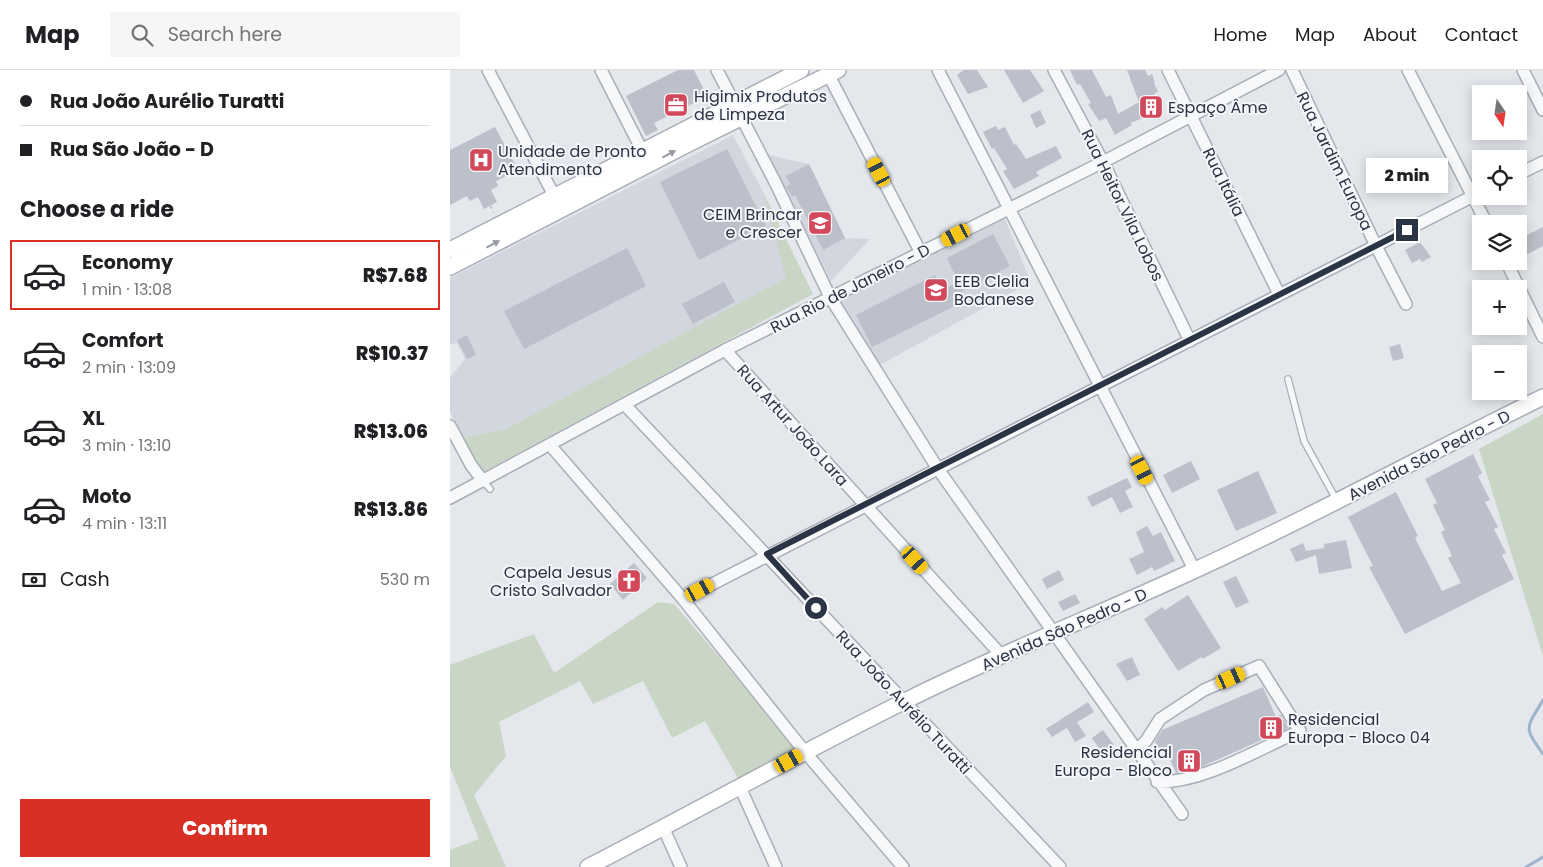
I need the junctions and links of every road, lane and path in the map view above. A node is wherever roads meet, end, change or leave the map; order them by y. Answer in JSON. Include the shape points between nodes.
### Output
{"nodes":[{"id":1,"x":488,"y":70,"type":"edge"},
{"id":2,"x":601,"y":70,"type":"edge"},
{"id":3,"x":717,"y":70,"type":"edge"},
{"id":4,"x":801,"y":70,"type":"edge"},
{"id":5,"x":938,"y":70,"type":"edge"},
{"id":6,"x":1054,"y":70,"type":"edge"},
{"id":7,"x":1168,"y":70,"type":"edge"},
{"id":8,"x":1280,"y":70,"type":"edge"},
{"id":9,"x":1292,"y":70,"type":"edge"},
{"id":10,"x":1408,"y":70,"type":"edge"},
{"id":11,"x":1523,"y":70,"type":"edge"},
{"id":12,"x":830,"y":72,"type":"edge"},
{"id":13,"x":1543,"y":110,"type":"edge"},
{"id":14,"x":738,"y":111,"type":"junction"},
{"id":15,"x":1192,"y":116,"type":"junction"},
{"id":16,"x":684,"y":129,"type":"junction"},
{"id":17,"x":690,"y":143,"type":"junction"},
{"id":18,"x":646,"y":158,"type":"junction"},
{"id":19,"x":1103,"y":162,"type":"junction"},
{"id":20,"x":1543,"y":162,"type":"edge"},
{"id":21,"x":1527,"y":170,"type":"edge"},
{"id":22,"x":1472,"y":183,"type":"edge"},
{"id":23,"x":1472,"y":197,"type":"edge"},
{"id":24,"x":557,"y":203,"type":"junction"},
{"id":25,"x":1008,"y":208,"type":"junction"},
{"id":26,"x":1376,"y":246,"type":"junction"},
{"id":27,"x":450,"y":250,"type":"edge"},
{"id":28,"x":921,"y":252,"type":"junction"},
{"id":29,"x":450,"y":267,"type":"edge"},
{"id":30,"x":1510,"y":270,"type":"edge"},
{"id":31,"x":1279,"y":294,"type":"junction"},
{"id":32,"x":830,"y":297,"type":"junction"},
{"id":33,"x":1406,"y":304,"type":"dead end"},
{"id":34,"x":1543,"y":336,"type":"edge"},
{"id":35,"x":1190,"y":341,"type":"junction"},
{"id":36,"x":725,"y":350,"type":"junction"},
{"id":37,"x":1288,"y":379,"type":"dead end"},
{"id":38,"x":1099,"y":387,"type":"junction"},
{"id":39,"x":1543,"y":397,"type":"edge"},
{"id":40,"x":625,"y":405,"type":"junction"},
{"id":41,"x":450,"y":426,"type":"edge"},
{"id":42,"x":550,"y":445,"type":"junction"},
{"id":43,"x":938,"y":469,"type":"junction"},
{"id":44,"x":487,"y":485,"type":"junction"},
{"id":45,"x":450,"y":498,"type":"edge"},
{"id":46,"x":1338,"y":503,"type":"junction"},
{"id":47,"x":865,"y":506,"type":"junction"},
{"id":48,"x":767,"y":554,"type":"junction"},
{"id":49,"x":1194,"y":571,"type":"junction"},
{"id":50,"x":683,"y":599,"type":"junction"},
{"id":51,"x":1053,"y":634,"type":"junction"},
{"id":52,"x":1001,"y":655,"type":"junction"},
{"id":53,"x":903,"y":702,"type":"junction"},
{"id":54,"x":1137,"y":750,"type":"junction"},
{"id":55,"x":805,"y":752,"type":"junction"},
{"id":56,"x":1157,"y":782,"type":"junction"},
{"id":57,"x":740,"y":787,"type":"junction"},
{"id":58,"x":1182,"y":814,"type":"dead end"},
{"id":59,"x":663,"y":828,"type":"junction"},
{"id":60,"x":588,"y":867,"type":"edge"},
{"id":61,"x":681,"y":867,"type":"edge"},
{"id":62,"x":776,"y":867,"type":"edge"},
{"id":63,"x":903,"y":867,"type":"edge"},
{"id":64,"x":1060,"y":867,"type":"edge"}],
"edges":[{"from":1,"to":24,"type":"street"},
{"from":2,"to":18,"type":"street"},
{"from":3,"to":14,"type":"street"},
{"from":4,"to":14,"type":"street"},
{"from":5,"to":25,"type":"street"},
{"from":6,"to":19,"type":"street","name":"Rua Heitor Vila Lobos"},
{"from":7,"to":15,"type":"street","name":"Rua Itália"},
{"from":8,"to":15,"type":"street","name":"Rua Rio de Janeiro - D"},
{"from":9,"to":26,"type":"street","name":"Rua Jardim Europa"},
{"from":10,"to":22,"type":"street"},
{"from":11,"to":13,"type":"street"},
{"from":12,"to":14,"type":"street"},
{"from":12,"to":28,"type":"street"},
{"from":14,"to":16,"type":"street"},
{"from":14,"to":17,"type":"street"},
{"from":14,"to":32,"type":"street"},
{"from":15,"to":19,"type":"street","name":"Rua Rio de Janeiro - D"},
{"from":15,"to":31,"type":"street","name":"Rua Itália"},
{"from":16,"to":17,"type":"street"},
{"from":16,"to":18,"type":"street"},
{"from":18,"to":17,"type":"street","one_way":true},
{"from":18,"to":24,"type":"street"},
{"from":19,"to":25,"type":"street","name":"Rua Rio de Janeiro - D"},
{"from":19,"to":35,"type":"street","name":"Rua Heitor Vila Lobos"},
{"from":20,"to":21,"type":"street"},
{"from":23,"to":26,"type":"street"},
{"from":24,"to":27,"type":"street"},
{"from":29,"to":24,"type":"street","one_way":true},
{"from":25,"to":28,"type":"street","name":"Rua Rio de Janeiro - D"},
{"from":25,"to":38,"type":"street"},
{"from":26,"to":31,"type":"street"},
{"from":26,"to":33,"type":"street","name":"Rua Jardim Europa"},
{"from":28,"to":32,"type":"street","name":"Rua Rio de Janeiro - D"},
{"from":30,"to":34,"type":"street"},
{"from":31,"to":35,"type":"street"},
{"from":32,"to":36,"type":"street","name":"Rua Rio de Janeiro - D"},
{"from":32,"to":43,"type":"street"},
{"from":35,"to":38,"type":"street"},
{"from":36,"to":40,"type":"street","name":"Rua Rio de Janeiro - D"},
{"from":36,"to":47,"type":"street","name":"Rua Artur João Lara"},
{"from":37,"to":46,"type":"lane","via":[[1304,441]]},
{"from":38,"to":43,"type":"street"},
{"from":38,"to":49,"type":"street"},
{"from":39,"to":46,"type":"street","name":"Avenida São Pedro - D"},
{"from":40,"to":42,"type":"street","name":"Rua Rio de Janeiro - D"},
{"from":40,"to":48,"type":"street","name":"Rua João Aurélio Turatti"},
{"from":41,"to":44,"type":"street","via":[[471,465]]},
{"from":42,"to":44,"type":"street","name":"Rua Rio de Janeiro - D"},
{"from":42,"to":50,"type":"street"},
{"from":43,"to":47,"type":"street"},
{"from":43,"to":51,"type":"street"},
{"from":44,"to":45,"type":"street","name":"Rua Rio de Janeiro - D"},
{"from":46,"to":49,"type":"street","name":"Avenida São Pedro - D"},
{"from":47,"to":48,"type":"street"},
{"from":47,"to":52,"type":"street","name":"Rua Artur João Lara"},
{"from":48,"to":50,"type":"street"},
{"from":48,"to":53,"type":"street","name":"Rua João Aurélio Turatti"},
{"from":49,"to":51,"type":"street","name":"Avenida São Pedro - D"},
{"from":50,"to":55,"type":"street"},
{"from":51,"to":52,"type":"street","name":"Avenida São Pedro - D"},
{"from":51,"to":54,"type":"street"},
{"from":52,"to":53,"type":"street","name":"Avenida São Pedro - D"},
{"from":53,"to":55,"type":"street","name":"Avenida São Pedro - D"},
{"from":53,"to":64,"type":"street","name":"Rua João Aurélio Turatti"},
{"from":54,"to":56,"type":"street"},
{"from":54,"to":56,"type":"street","via":[[1160,718],[1204,690],[1259,666],[1300,730],[1198,775],[1174,782]]},
{"from":55,"to":57,"type":"street","name":"Avenida São Pedro - D"},
{"from":55,"to":63,"type":"street"},
{"from":56,"to":58,"type":"street"},
{"from":57,"to":59,"type":"street","name":"Avenida São Pedro - D"},
{"from":57,"to":62,"type":"street"},
{"from":59,"to":60,"type":"street","name":"Avenida São Pedro - D","via":[[637,836]]},
{"from":59,"to":61,"type":"street"}]}
